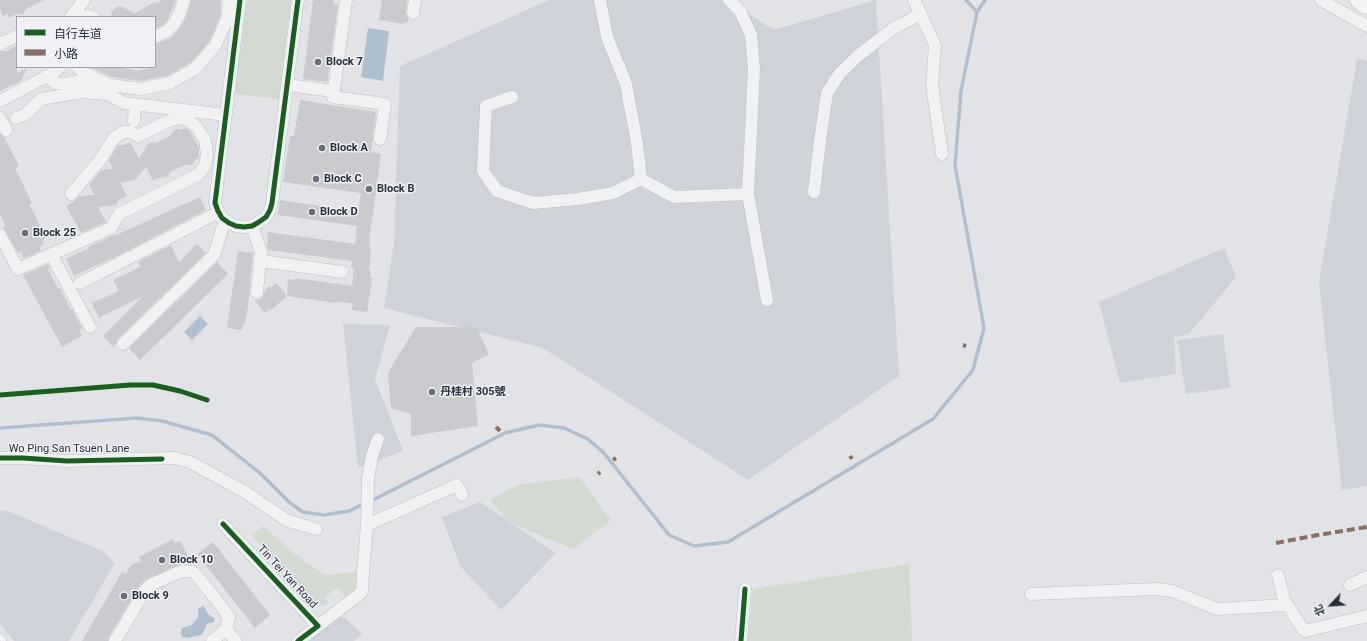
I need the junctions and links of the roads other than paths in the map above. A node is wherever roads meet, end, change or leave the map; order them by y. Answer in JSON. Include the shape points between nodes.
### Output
{"nodes":[{"id":1,"x":84,"y":0,"type":"edge"},
{"id":2,"x":184,"y":0,"type":"edge"},
{"id":3,"x":228,"y":0,"type":"edge"},
{"id":4,"x":240,"y":0,"type":"edge"},
{"id":5,"x":298,"y":0,"type":"edge"},
{"id":6,"x":306,"y":0,"type":"edge"},
{"id":7,"x":346,"y":0,"type":"edge"},
{"id":8,"x":415,"y":0,"type":"edge"},
{"id":9,"x":600,"y":0,"type":"edge"},
{"id":10,"x":729,"y":0,"type":"edge"},
{"id":11,"x":914,"y":0,"type":"edge"},
{"id":12,"x":1322,"y":0,"type":"edge"},
{"id":13,"x":1359,"y":0,"type":"edge"},
{"id":14,"x":1367,"y":5,"type":"edge"},
{"id":15,"x":414,"y":13,"type":"dead end"},
{"id":16,"x":921,"y":14,"type":"junction"},
{"id":17,"x":72,"y":16,"type":"edge"},
{"id":18,"x":1367,"y":26,"type":"edge"},
{"id":19,"x":16,"y":36,"type":"edge"},
{"id":20,"x":156,"y":36,"type":"edge"},
{"id":21,"x":1,"y":43,"type":"edge"},
{"id":22,"x":59,"y":68,"type":"edge"},
{"id":23,"x":78,"y":68,"type":"edge"},
{"id":24,"x":48,"y":76,"type":"junction"},
{"id":25,"x":111,"y":85,"type":"junction"},
{"id":26,"x":295,"y":86,"type":"junction"},
{"id":27,"x":333,"y":91,"type":"junction"},
{"id":28,"x":512,"y":97,"type":"dead end"},
{"id":29,"x":0,"y":101,"type":"edge"},
{"id":30,"x":135,"y":104,"type":"junction"},
{"id":31,"x":226,"y":115,"type":"junction"},
{"id":32,"x":0,"y":118,"type":"edge"},
{"id":33,"x":16,"y":118,"type":"dead end"},
{"id":34,"x":134,"y":122,"type":"dead end"},
{"id":35,"x":6,"y":130,"type":"dead end"},
{"id":36,"x":281,"y":131,"type":"junction"},
{"id":37,"x":380,"y":139,"type":"dead end"},
{"id":38,"x":942,"y":154,"type":"dead end"},
{"id":39,"x":641,"y":179,"type":"junction"},
{"id":40,"x":814,"y":192,"type":"dead end"},
{"id":41,"x":71,"y":194,"type":"dead end"},
{"id":42,"x":748,"y":194,"type":"junction"},
{"id":43,"x":223,"y":217,"type":"junction"},
{"id":44,"x":252,"y":226,"type":"junction"},
{"id":45,"x":0,"y":235,"type":"edge"},
{"id":46,"x":51,"y":254,"type":"junction"},
{"id":47,"x":261,"y":261,"type":"junction"},
{"id":48,"x":342,"y":272,"type":"dead end"},
{"id":49,"x":80,"y":282,"type":"dead end"},
{"id":50,"x":257,"y":292,"type":"dead end"},
{"id":51,"x":767,"y":300,"type":"dead end"},
{"id":52,"x":90,"y":327,"type":"dead end"},
{"id":53,"x":123,"y":344,"type":"dead end"},
{"id":54,"x":378,"y":439,"type":"dead end"},
{"id":55,"x":0,"y":458,"type":"edge"},
{"id":56,"x":462,"y":495,"type":"dead end"},
{"id":57,"x":223,"y":524,"type":"dead end"},
{"id":58,"x":367,"y":525,"type":"junction"},
{"id":59,"x":316,"y":529,"type":"dead end"},
{"id":60,"x":1278,"y":575,"type":"dead end"},
{"id":61,"x":1367,"y":577,"type":"edge"},
{"id":62,"x":1350,"y":585,"type":"dead end"},
{"id":63,"x":746,"y":589,"type":"dead end"},
{"id":64,"x":1031,"y":594,"type":"dead end"},
{"id":65,"x":1287,"y":605,"type":"junction"},
{"id":66,"x":1367,"y":616,"type":"edge"},
{"id":67,"x":318,"y":626,"type":"junction"},
{"id":68,"x":226,"y":630,"type":"junction"},
{"id":69,"x":114,"y":641,"type":"edge"},
{"id":70,"x":212,"y":641,"type":"edge"},
{"id":71,"x":236,"y":641,"type":"edge"},
{"id":72,"x":298,"y":641,"type":"edge"},
{"id":73,"x":741,"y":641,"type":"edge"}],
"edges":[{"from":1,"to":17,"type":"street"},
{"from":2,"to":20,"type":"street","via":[[174,24]]},
{"from":3,"to":25,"type":"street","via":[[227,19],[215,46],[196,68],[162,85],[141,89]]},
{"from":4,"to":31,"type":"street"},
{"from":5,"to":36,"type":"street"},
{"from":6,"to":26,"type":"street"},
{"from":7,"to":27,"type":"street"},
{"from":8,"to":15,"type":"street"},
{"from":9,"to":39,"type":"street","via":[[607,37],[626,84]]},
{"from":10,"to":42,"type":"street","via":[[740,11],[752,42],[754,70]]},
{"from":11,"to":16,"type":"street"},
{"from":12,"to":18,"type":"street"},
{"from":13,"to":14,"type":"highway"},
{"from":16,"to":38,"type":"street","via":[[935,45],[932,84]]},
{"from":16,"to":40,"type":"street","via":[[894,28],[859,55],[840,73],[827,93]]},
{"from":19,"to":21,"type":"street"},
{"from":22,"to":24,"type":"street"},
{"from":23,"to":25,"type":"street"},
{"from":24,"to":25,"type":"street","via":[[55,83],[81,81]]},
{"from":24,"to":29,"type":"street"},
{"from":26,"to":27,"type":"street"},
{"from":26,"to":36,"type":"street","via":[[288,129]]},
{"from":27,"to":37,"type":"street","via":[[333,97],[385,104]]},
{"from":28,"to":39,"type":"street","via":[[486,106],[483,171],[498,191],[533,203],[613,193]]},
{"from":30,"to":31,"type":"street"},
{"from":30,"to":33,"type":"street","via":[[124,103],[108,94],[81,92],[41,98],[26,114]]},
{"from":30,"to":34,"type":"street"},
{"from":31,"to":43,"type":"street","via":[[215,195],[215,203]]},
{"from":32,"to":35,"type":"street"},
{"from":36,"to":44,"type":"street","via":[[270,210],[266,217]]},
{"from":39,"to":42,"type":"street","via":[[674,197]]},
{"from":41,"to":46,"type":"street","via":[[100,160],[114,138],[123,132],[131,132],[138,136],[180,118],[196,126],[205,140],[205,166],[198,175],[119,214],[111,228]]},
{"from":42,"to":51,"type":"street"},
{"from":43,"to":44,"type":"street","via":[[236,226]]},
{"from":43,"to":49,"type":"street"},
{"from":43,"to":53,"type":"street","via":[[214,255]]},
{"from":44,"to":47,"type":"street","via":[[259,243]]},
{"from":45,"to":46,"type":"street","via":[[18,269]]},
{"from":46,"to":52,"type":"street"},
{"from":47,"to":48,"type":"street"},
{"from":47,"to":50,"type":"street"},
{"from":54,"to":58,"type":"street","via":[[368,478]]},
{"from":55,"to":59,"type":"street","name":"Wo Ping San Tsuen Lane","via":[[67,461],[174,458],[190,462],[245,492],[288,521]]},
{"from":56,"to":58,"type":"street","via":[[457,485]]},
{"from":57,"to":67,"type":"street","name":"Tin Tei Yan Road"},
{"from":58,"to":67,"type":"street","via":[[362,592]]},
{"from":60,"to":65,"type":"street"},
{"from":61,"to":62,"type":"street"},
{"from":63,"to":73,"type":"street"},
{"from":64,"to":65,"type":"street","via":[[1157,589],[1172,591],[1217,609]]},
{"from":65,"to":66,"type":"street","via":[[1305,631]]},
{"from":67,"to":72,"type":"street"},
{"from":68,"to":69,"type":"street","via":[[229,617],[219,603],[194,572],[182,571],[150,585],[145,590]]},
{"from":68,"to":70,"type":"street"},
{"from":68,"to":71,"type":"street"}]}
